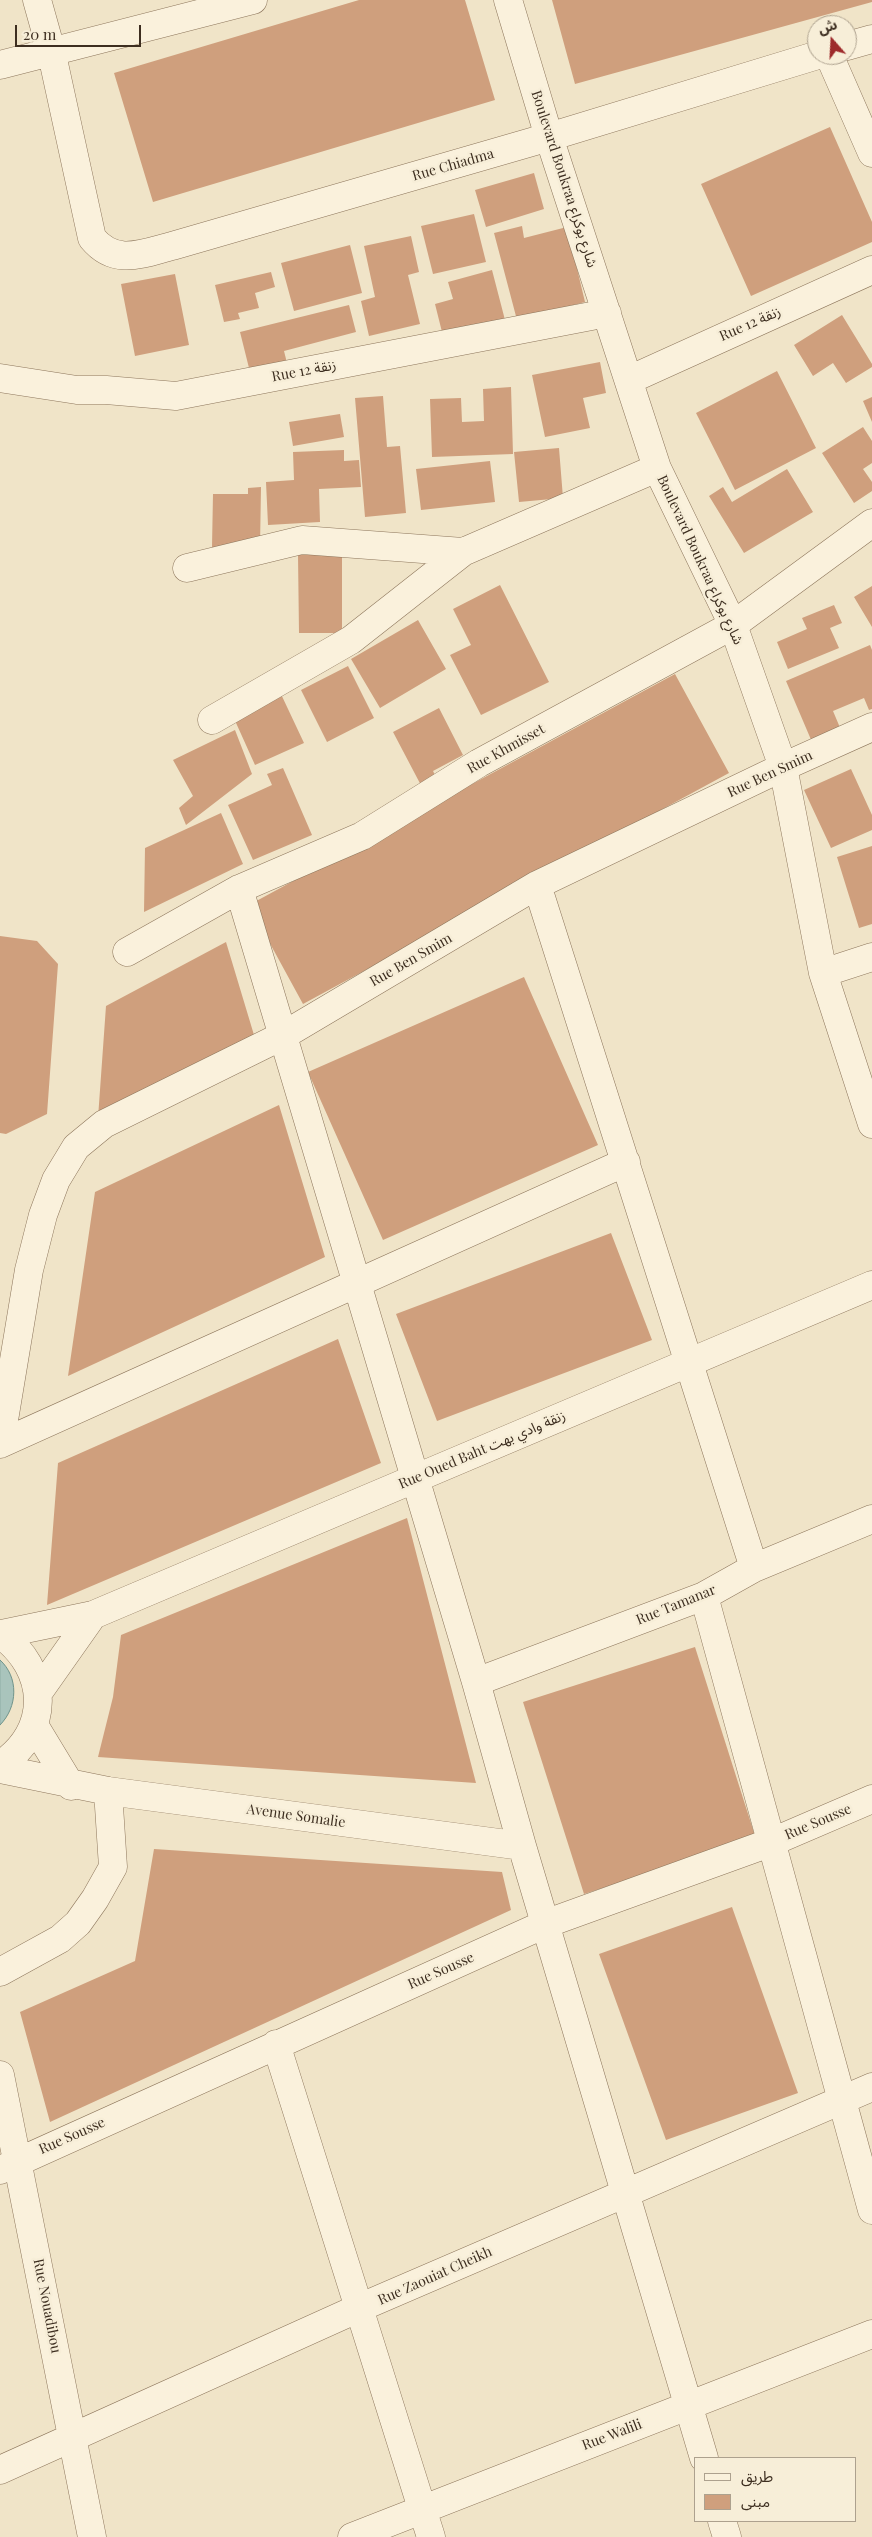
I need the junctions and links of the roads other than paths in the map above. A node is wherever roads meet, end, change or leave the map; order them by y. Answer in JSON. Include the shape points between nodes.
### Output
{"nodes":[{"id":1,"x":37,"y":0,"type":"edge"},
{"id":2,"x":253,"y":0,"type":"edge"},
{"id":3,"x":508,"y":0,"type":"edge"},
{"id":4,"x":872,"y":39,"type":"edge"},
{"id":5,"x":857,"y":43,"type":"edge"},
{"id":6,"x":51,"y":50,"type":"junction"},
{"id":7,"x":807,"y":58,"type":"edge"},
{"id":8,"x":0,"y":65,"type":"edge"},
{"id":9,"x":833,"y":65,"type":"edge"},
{"id":10,"x":549,"y":137,"type":"junction"},
{"id":11,"x":872,"y":152,"type":"edge"},
{"id":12,"x":872,"y":270,"type":"edge"},
{"id":13,"x":607,"y":313,"type":"junction"},
{"id":14,"x":0,"y":378,"type":"edge"},
{"id":15,"x":629,"y":380,"type":"junction"},
{"id":16,"x":658,"y":468,"type":"junction"},
{"id":17,"x":872,"y":524,"type":"edge"},
{"id":18,"x":463,"y":552,"type":"junction"},
{"id":19,"x":187,"y":568,"type":"dead end"},
{"id":20,"x":733,"y":625,"type":"junction"},
{"id":21,"x":212,"y":720,"type":"dead end"},
{"id":22,"x":872,"y":727,"type":"edge"},
{"id":23,"x":783,"y":767,"type":"junction"},
{"id":24,"x":537,"y":885,"type":"junction"},
{"id":25,"x":239,"y":889,"type":"junction"},
{"id":26,"x":127,"y":952,"type":"dead end"},
{"id":27,"x":872,"y":957,"type":"edge"},
{"id":28,"x":823,"y":973,"type":"junction"},
{"id":29,"x":284,"y":1034,"type":"junction"},
{"id":30,"x":872,"y":1124,"type":"edge"},
{"id":31,"x":626,"y":1162,"type":"junction"},
{"id":32,"x":356,"y":1284,"type":"junction"},
{"id":33,"x":872,"y":1285,"type":"edge"},
{"id":34,"x":11,"y":1313,"type":"edge"},
{"id":35,"x":690,"y":1362,"type":"junction"},
{"id":36,"x":0,"y":1444,"type":"edge"},
{"id":37,"x":416,"y":1479,"type":"junction"},
{"id":38,"x":872,"y":1519,"type":"edge"},
{"id":39,"x":754,"y":1568,"type":"junction"},
{"id":40,"x":704,"y":1596,"type":"junction"},
{"id":41,"x":93,"y":1615,"type":"junction"},
{"id":42,"x":0,"y":1634,"type":"edge"},
{"id":43,"x":476,"y":1682,"type":"junction"},
{"id":44,"x":38,"y":1693,"type":"junction"},
{"id":45,"x":34,"y":1726,"type":"junction"},
{"id":46,"x":0,"y":1765,"type":"edge"},
{"id":47,"x":0,"y":1769,"type":"edge"},
{"id":48,"x":71,"y":1786,"type":"junction"},
{"id":49,"x":108,"y":1792,"type":"junction"},
{"id":50,"x":872,"y":1799,"type":"edge"},
{"id":51,"x":772,"y":1842,"type":"junction"},
{"id":52,"x":522,"y":1846,"type":"junction"},
{"id":53,"x":545,"y":1924,"type":"junction"},
{"id":54,"x":0,"y":1972,"type":"edge"},
{"id":55,"x":276,"y":2044,"type":"junction"},
{"id":56,"x":0,"y":2075,"type":"edge"},
{"id":57,"x":872,"y":2087,"type":"edge"},
{"id":58,"x":841,"y":2101,"type":"junction"},
{"id":59,"x":9,"y":2165,"type":"edge"},
{"id":60,"x":624,"y":2193,"type":"junction"},
{"id":61,"x":872,"y":2210,"type":"edge"},
{"id":62,"x":359,"y":2308,"type":"junction"},
{"id":63,"x":872,"y":2334,"type":"edge"},
{"id":64,"x":688,"y":2405,"type":"junction"},
{"id":65,"x":72,"y":2437,"type":"junction"},
{"id":66,"x":704,"y":2457,"type":"edge"},
{"id":67,"x":0,"y":2470,"type":"edge"},
{"id":68,"x":422,"y":2509,"type":"junction"},
{"id":69,"x":722,"y":2522,"type":"edge"},
{"id":70,"x":92,"y":2537,"type":"edge"},
{"id":71,"x":352,"y":2537,"type":"edge"},
{"id":72,"x":431,"y":2537,"type":"edge"},
{"id":73,"x":727,"y":2537,"type":"edge"}],
"edges":[{"from":1,"to":6,"type":"street"},
{"from":2,"to":6,"type":"street"},
{"from":3,"to":10,"type":"street","name":"Boulevard Boukraa شارع بوكراع"},
{"from":4,"to":5,"type":"street"},
{"from":6,"to":8,"type":"street"},
{"from":6,"to":10,"type":"street","name":"Rue Chiadma","via":[[92,238],[100,248],[116,256],[139,255]]},
{"from":7,"to":10,"type":"street","name":"Rue Chiadma"},
{"from":9,"to":11,"type":"street"},
{"from":10,"to":13,"type":"street","name":"Boulevard Boukraa شارع بوكراع"},
{"from":12,"to":15,"type":"street","name":"Rue 12 زنقة"},
{"from":13,"to":14,"type":"street","name":"Rue 12 زنقة","via":[[176,396],[77,390]]},
{"from":13,"to":15,"type":"street","name":"Boulevard Boukraa شارع بوكراع"},
{"from":15,"to":16,"type":"street","name":"Boulevard Boukraa شارع بوكراع"},
{"from":16,"to":18,"type":"street"},
{"from":16,"to":20,"type":"street","name":"Boulevard Boukraa شارع بوكراع"},
{"from":17,"to":20,"type":"street","name":"Rue Khmisset"},
{"from":18,"to":19,"type":"street","via":[[302,540]]},
{"from":18,"to":21,"type":"street","via":[[351,640]]},
{"from":20,"to":23,"type":"street","name":"Boulevard Boukraa شارع بوكراع"},
{"from":20,"to":25,"type":"street","name":"Rue Khmisset","via":[[479,763],[362,836]]},
{"from":22,"to":23,"type":"street","name":"Rue Ben Smim"},
{"from":23,"to":24,"type":"street","name":"Rue Ben Smim"},
{"from":23,"to":28,"type":"street","name":"Boulevard Boukraa شارع بوكراع"},
{"from":24,"to":29,"type":"street","name":"Rue Ben Smim"},
{"from":24,"to":31,"type":"street"},
{"from":25,"to":26,"type":"street","name":"Rue Khmisset"},
{"from":25,"to":29,"type":"street"},
{"from":27,"to":28,"type":"street"},
{"from":28,"to":30,"type":"street","name":"Boulevard Boukraa شارع بوكراع"},
{"from":29,"to":32,"type":"street"},
{"from":29,"to":34,"type":"street","name":"Rue Ben Smim","via":[[104,1124],[76,1147],[56,1180],[29,1270]]},
{"from":31,"to":32,"type":"street"},
{"from":31,"to":35,"type":"street"},
{"from":32,"to":36,"type":"street"},
{"from":32,"to":37,"type":"street"},
{"from":33,"to":35,"type":"street","name":"Rue Oued Baht زنقة وادي بهت"},
{"from":34,"to":36,"type":"street","name":"Rue Ben Smim"},
{"from":35,"to":37,"type":"street","name":"Rue Oued Baht زنقة وادي بهت"},
{"from":35,"to":39,"type":"street"},
{"from":37,"to":41,"type":"street","name":"Rue Oued Baht زنقة وادي بهت"},
{"from":37,"to":43,"type":"street"},
{"from":38,"to":39,"type":"street","name":"Rue Tamanar"},
{"from":39,"to":40,"type":"street","name":"Rue Tamanar"},
{"from":40,"to":43,"type":"street","name":"Rue Tamanar"},
{"from":40,"to":51,"type":"street"},
{"from":41,"to":42,"type":"street","name":"Rue Oued Baht زنقة وادي بهت"},
{"from":41,"to":44,"type":"street"},
{"from":42,"to":44,"type":"street","via":[[24,1656],[33,1670]]},
{"from":43,"to":52,"type":"street"},
{"from":44,"to":45,"type":"street"},
{"from":45,"to":46,"type":"street","via":[[25,1743]]},
{"from":45,"to":48,"type":"street"},
{"from":47,"to":48,"type":"street","name":"Avenue Somalie"},
{"from":48,"to":49,"type":"street","name":"Avenue Somalie"},
{"from":49,"to":52,"type":"street","name":"Avenue Somalie"},
{"from":49,"to":54,"type":"street","via":[[113,1867],[95,1900],[78,1923],[60,1939]]},
{"from":50,"to":51,"type":"street","name":"Rue Sousse"},
{"from":51,"to":53,"type":"street","name":"Rue Sousse"},
{"from":51,"to":58,"type":"street"},
{"from":52,"to":53,"type":"street"},
{"from":53,"to":55,"type":"street","name":"Rue Sousse"},
{"from":53,"to":60,"type":"street"},
{"from":55,"to":59,"type":"street","name":"Rue Sousse"},
{"from":55,"to":62,"type":"street"},
{"from":56,"to":59,"type":"street","name":"Rue Nouadibou"},
{"from":57,"to":58,"type":"street","name":"Rue Zaouiat Cheikh"},
{"from":58,"to":60,"type":"street","name":"Rue Zaouiat Cheikh"},
{"from":58,"to":61,"type":"street"},
{"from":59,"to":65,"type":"street","name":"Rue Nouadibou"},
{"from":60,"to":62,"type":"street","name":"Rue Zaouiat Cheikh"},
{"from":60,"to":64,"type":"street"},
{"from":62,"to":65,"type":"street","name":"Rue Zaouiat Cheikh"},
{"from":62,"to":68,"type":"street"},
{"from":63,"to":64,"type":"street","name":"Rue Walili"},
{"from":64,"to":66,"type":"street"},
{"from":64,"to":68,"type":"street","name":"Rue Walili"},
{"from":65,"to":67,"type":"street","name":"Rue Zaouiat Cheikh"},
{"from":65,"to":70,"type":"street","name":"Rue Nouadibou"},
{"from":68,"to":71,"type":"street","name":"Rue Walili"},
{"from":68,"to":72,"type":"street"},
{"from":69,"to":73,"type":"street"}]}
